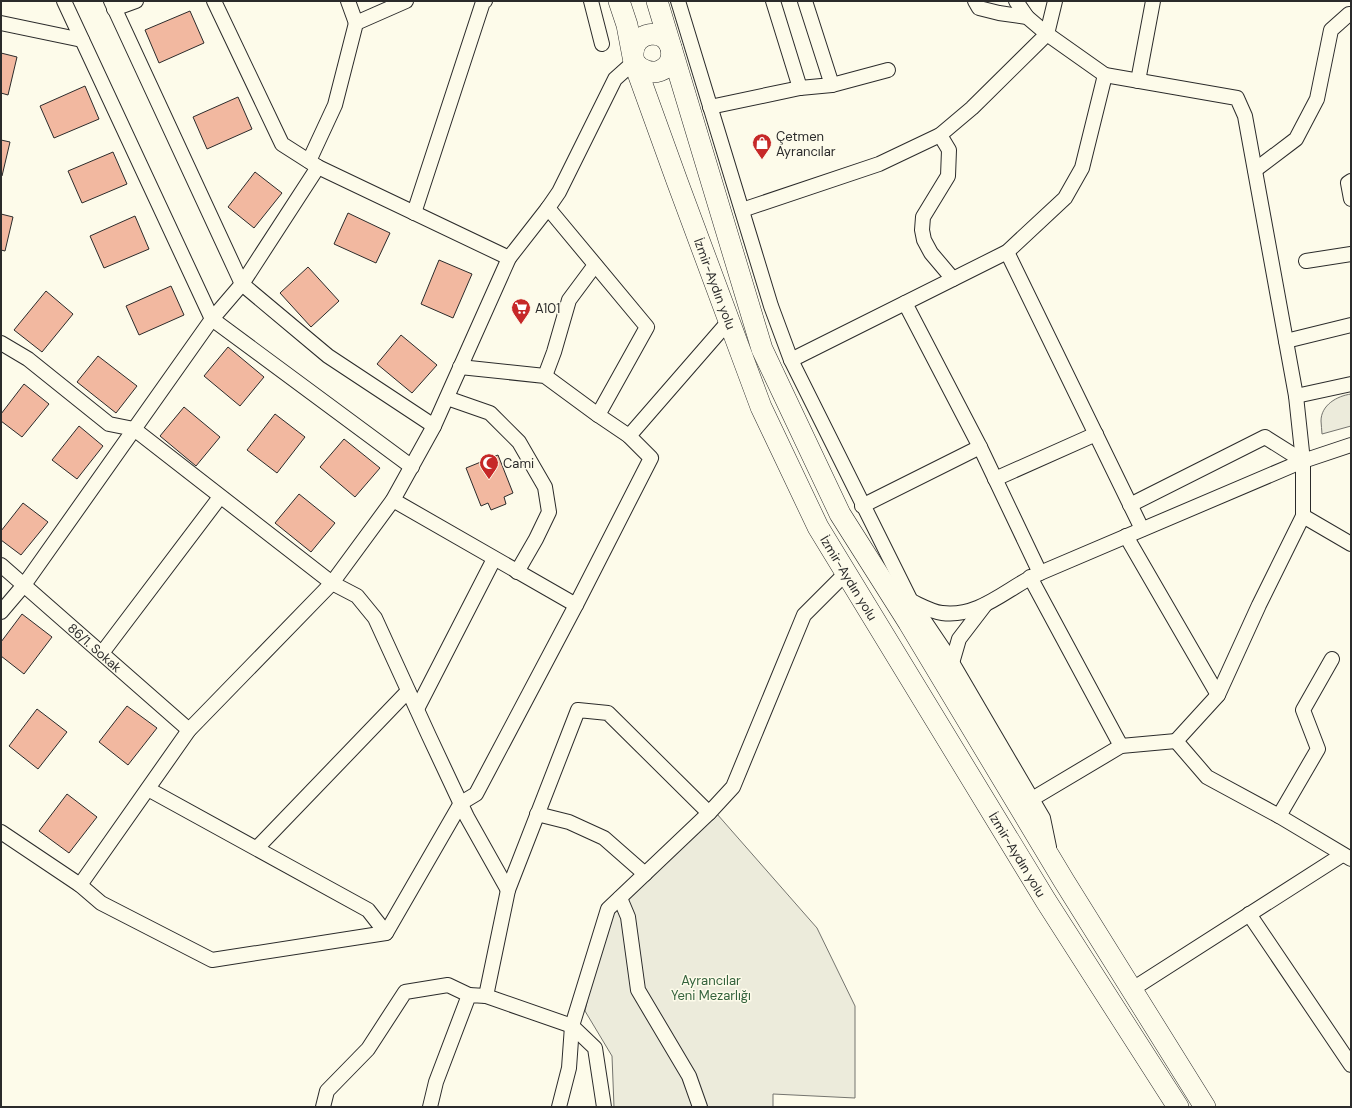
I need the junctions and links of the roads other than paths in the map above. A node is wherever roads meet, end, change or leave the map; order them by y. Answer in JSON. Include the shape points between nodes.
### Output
{"nodes":[{"id":1,"x":64,"y":1,"type":"edge"},
{"id":2,"x":136,"y":1,"type":"edge"},
{"id":3,"x":214,"y":1,"type":"edge"},
{"id":4,"x":348,"y":1,"type":"edge"},
{"id":5,"x":406,"y":1,"type":"edge"},
{"id":6,"x":483,"y":1,"type":"edge"},
{"id":7,"x":591,"y":1,"type":"edge"},
{"id":8,"x":619,"y":1,"type":"edge"},
{"id":9,"x":656,"y":1,"type":"edge"},
{"id":10,"x":678,"y":1,"type":"edge"},
{"id":11,"x":773,"y":1,"type":"edge"},
{"id":12,"x":805,"y":1,"type":"edge"},
{"id":13,"x":975,"y":1,"type":"edge"},
{"id":14,"x":1016,"y":1,"type":"edge"},
{"id":15,"x":1055,"y":1,"type":"edge"},
{"id":16,"x":1153,"y":1,"type":"edge"},
{"id":17,"x":112,"y":5,"type":"edge"},
{"id":18,"x":1351,"y":14,"type":"edge"},
{"id":19,"x":1027,"y":16,"type":"junction"},
{"id":20,"x":356,"y":22,"type":"junction"},
{"id":21,"x":1,"y":23,"type":"edge"},
{"id":22,"x":1047,"y":34,"type":"junction"},
{"id":23,"x":82,"y":40,"type":"junction"},
{"id":24,"x":602,"y":44,"type":"dead end"},
{"id":25,"x":670,"y":48,"type":"junction"},
{"id":26,"x":634,"y":58,"type":"junction"},
{"id":27,"x":888,"y":70,"type":"dead end"},
{"id":28,"x":1105,"y":75,"type":"junction"},
{"id":29,"x":1138,"y":81,"type":"junction"},
{"id":30,"x":832,"y":85,"type":"junction"},
{"id":31,"x":800,"y":88,"type":"junction"},
{"id":32,"x":710,"y":107,"type":"junction"},
{"id":33,"x":940,"y":135,"type":"junction"},
{"id":34,"x":314,"y":164,"type":"junction"},
{"id":35,"x":1255,"y":170,"type":"junction"},
{"id":36,"x":1351,"y":181,"type":"edge"},
{"id":37,"x":1351,"y":200,"type":"edge"},
{"id":38,"x":548,"y":208,"type":"junction"},
{"id":39,"x":742,"y":210,"type":"junction"},
{"id":40,"x":414,"y":213,"type":"junction"},
{"id":41,"x":1007,"y":252,"type":"junction"},
{"id":42,"x":1351,"y":254,"type":"edge"},
{"id":43,"x":509,"y":258,"type":"junction"},
{"id":44,"x":1306,"y":261,"type":"dead end"},
{"id":45,"x":595,"y":265,"type":"junction"},
{"id":46,"x":953,"y":279,"type":"junction"},
{"id":47,"x":242,"y":284,"type":"junction"},
{"id":48,"x":905,"y":303,"type":"junction"},
{"id":49,"x":212,"y":318,"type":"junction"},
{"id":50,"x":729,"y":321,"type":"junction"},
{"id":51,"x":1351,"y":325,"type":"edge"},
{"id":52,"x":1286,"y":341,"type":"junction"},
{"id":53,"x":1,"y":343,"type":"edge"},
{"id":54,"x":791,"y":360,"type":"junction"},
{"id":55,"x":460,"y":367,"type":"junction"},
{"id":56,"x":545,"y":376,"type":"junction"},
{"id":57,"x":1351,"y":384,"type":"edge"},
{"id":58,"x":1296,"y":396,"type":"junction"},
{"id":59,"x":447,"y":398,"type":"junction"},
{"id":60,"x":598,"y":415,"type":"junction"},
{"id":61,"x":434,"y":426,"type":"junction"},
{"id":62,"x":134,"y":429,"type":"junction"},
{"id":63,"x":1096,"y":434,"type":"junction"},
{"id":64,"x":629,"y":436,"type":"junction"},
{"id":65,"x":1351,"y":445,"type":"edge"},
{"id":66,"x":980,"y":447,"type":"junction"},
{"id":67,"x":1303,"y":461,"type":"junction"},
{"id":68,"x":412,"y":467,"type":"junction"},
{"id":69,"x":995,"y":479,"type":"junction"},
{"id":70,"x":220,"y":496,"type":"junction"},
{"id":71,"x":393,"y":500,"type":"junction"},
{"id":72,"x":1130,"y":505,"type":"junction"},
{"id":73,"x":862,"y":506,"type":"junction"},
{"id":74,"x":1303,"y":516,"type":"junction"},
{"id":75,"x":1142,"y":529,"type":"junction"},
{"id":76,"x":1126,"y":536,"type":"junction"},
{"id":77,"x":1351,"y":544,"type":"edge"},
{"id":78,"x":494,"y":559,"type":"junction"},
{"id":79,"x":1,"y":565,"type":"edge"},
{"id":80,"x":517,"y":572,"type":"junction"},
{"id":81,"x":846,"y":573,"type":"junction"},
{"id":82,"x":1035,"y":575,"type":"junction"},
{"id":83,"x":332,"y":583,"type":"junction"},
{"id":84,"x":24,"y":584,"type":"junction"},
{"id":85,"x":885,"y":585,"type":"junction"},
{"id":86,"x":911,"y":601,"type":"junction"},
{"id":87,"x":576,"y":605,"type":"junction"},
{"id":88,"x":985,"y":605,"type":"junction"},
{"id":89,"x":1,"y":612,"type":"edge"},
{"id":90,"x":909,"y":623,"type":"junction"},
{"id":91,"x":102,"y":653,"type":"junction"},
{"id":92,"x":1332,"y":659,"type":"dead end"},
{"id":93,"x":952,"y":663,"type":"junction"},
{"id":94,"x":408,"y":691,"type":"junction"},
{"id":95,"x":1218,"y":695,"type":"junction"},
{"id":96,"x":417,"y":709,"type":"junction"},
{"id":97,"x":189,"y":730,"type":"junction"},
{"id":98,"x":1176,"y":741,"type":"junction"},
{"id":99,"x":1121,"y":746,"type":"junction"},
{"id":100,"x":148,"y":789,"type":"junction"},
{"id":101,"x":1032,"y":799,"type":"junction"},
{"id":102,"x":460,"y":803,"type":"junction"},
{"id":103,"x":709,"y":813,"type":"junction"},
{"id":104,"x":537,"y":814,"type":"junction"},
{"id":105,"x":1279,"y":816,"type":"junction"},
{"id":106,"x":1,"y":832,"type":"edge"},
{"id":107,"x":257,"y":848,"type":"junction"},
{"id":108,"x":1347,"y":857,"type":"edge"},
{"id":109,"x":1052,"y":861,"type":"junction"},
{"id":110,"x":645,"y":874,"type":"junction"},
{"id":111,"x":80,"y":885,"type":"junction"},
{"id":112,"x":508,"y":890,"type":"junction"},
{"id":113,"x":620,"y":898,"type":"junction"},
{"id":114,"x":1249,"y":914,"type":"junction"},
{"id":115,"x":386,"y":933,"type":"junction"},
{"id":116,"x":1131,"y":990,"type":"junction"},
{"id":117,"x":469,"y":994,"type":"junction"},
{"id":118,"x":486,"y":996,"type":"junction"},
{"id":119,"x":572,"y":1026,"type":"junction"},
{"id":120,"x":1351,"y":1065,"type":"edge"},
{"id":121,"x":323,"y":1107,"type":"edge"},
{"id":122,"x":430,"y":1107,"type":"edge"},
{"id":123,"x":559,"y":1107,"type":"edge"},
{"id":124,"x":604,"y":1107,"type":"edge"},
{"id":125,"x":700,"y":1107,"type":"edge"},
{"id":126,"x":1178,"y":1107,"type":"edge"},
{"id":127,"x":1205,"y":1107,"type":"edge"}],
"edges":[{"from":1,"to":23,"type":"street"},
{"from":2,"to":17,"type":"street"},
{"from":3,"to":34,"type":"street","via":[[282,144]]},
{"from":4,"to":20,"type":"street"},
{"from":5,"to":20,"type":"street"},
{"from":6,"to":40,"type":"street"},
{"from":7,"to":24,"type":"street"},
{"from":8,"to":26,"type":"highway","name":"İzmir-Aydın yolu"},
{"from":9,"to":25,"type":"highway","name":"İzmir-Aydın yolu"},
{"from":10,"to":32,"type":"street"},
{"from":11,"to":31,"type":"street"},
{"from":12,"to":30,"type":"street"},
{"from":13,"to":19,"type":"street","via":[[979,8]]},
{"from":14,"to":19,"type":"street"},
{"from":15,"to":22,"type":"street"},
{"from":16,"to":29,"type":"street"},
{"from":17,"to":47,"type":"street"},
{"from":18,"to":35,"type":"street","via":[[1331,30],[1317,99],[1296,138]]},
{"from":19,"to":22,"type":"street"},
{"from":20,"to":34,"type":"street","via":[[335,105]]},
{"from":21,"to":23,"type":"street"},
{"from":22,"to":28,"type":"street"},
{"from":22,"to":33,"type":"street","via":[[972,108]]},
{"from":23,"to":49,"type":"street"},
{"from":25,"to":26,"type":"highway","via":[[663,37],[657,34],[644,35],[635,44]]},
{"from":25,"to":26,"type":"highway","via":[[667,66],[656,72],[638,67]]},
{"from":25,"to":85,"type":"highway","name":"İzmir-Aydın yolu","via":[[762,349],[840,514]]},
{"from":26,"to":38,"type":"street","via":[[615,79],[559,192]]},
{"from":26,"to":50,"type":"highway","name":"İzmir-Aydın yolu","via":[[676,181]]},
{"from":27,"to":30,"type":"street"},
{"from":28,"to":29,"type":"street"},
{"from":28,"to":41,"type":"street","via":[[1082,168],[1065,198]]},
{"from":29,"to":35,"type":"street","via":[[1237,98],[1245,116]]},
{"from":30,"to":31,"type":"street"},
{"from":31,"to":32,"type":"street"},
{"from":32,"to":39,"type":"street"},
{"from":33,"to":39,"type":"street","via":[[879,164]]},
{"from":33,"to":46,"type":"street","via":[[949,150],[948,176],[923,217],[922,230],[931,252]]},
{"from":34,"to":40,"type":"street"},
{"from":34,"to":47,"type":"street"},
{"from":35,"to":52,"type":"street"},
{"from":36,"to":37,"type":"street","via":[[1348,183]]},
{"from":38,"to":43,"type":"street"},
{"from":38,"to":45,"type":"street"},
{"from":39,"to":54,"type":"street","via":[[771,306]]},
{"from":40,"to":43,"type":"street"},
{"from":41,"to":46,"type":"street"},
{"from":41,"to":63,"type":"street"},
{"from":42,"to":44,"type":"street"},
{"from":43,"to":55,"type":"street"},
{"from":45,"to":56,"type":"street","via":[[568,300]]},
{"from":45,"to":60,"type":"street","via":[[648,327]]},
{"from":46,"to":48,"type":"street"},
{"from":47,"to":49,"type":"street"},
{"from":47,"to":61,"type":"street","via":[[328,356]]},
{"from":48,"to":54,"type":"street"},
{"from":48,"to":66,"type":"street"},
{"from":49,"to":62,"type":"street"},
{"from":49,"to":68,"type":"street"},
{"from":50,"to":64,"type":"street"},
{"from":50,"to":81,"type":"highway","name":"İzmir-Aydın yolu","via":[[761,407],[818,527]]},
{"from":51,"to":52,"type":"street"},
{"from":52,"to":58,"type":"street"},
{"from":53,"to":62,"type":"street","via":[[28,359],[109,424]]},
{"from":54,"to":73,"type":"street"},
{"from":55,"to":56,"type":"street"},
{"from":55,"to":59,"type":"street"},
{"from":56,"to":60,"type":"street"},
{"from":57,"to":58,"type":"street"},
{"from":58,"to":67,"type":"street"},
{"from":59,"to":61,"type":"street"},
{"from":59,"to":80,"type":"street","via":[[490,413],[519,442],[545,487],[549,512]]},
{"from":60,"to":64,"type":"street"},
{"from":61,"to":68,"type":"street"},
{"from":62,"to":70,"type":"street"},
{"from":62,"to":84,"type":"street"},
{"from":63,"to":69,"type":"street"},
{"from":63,"to":72,"type":"street"},
{"from":64,"to":87,"type":"street","via":[[651,458]]},
{"from":65,"to":67,"type":"street"},
{"from":66,"to":69,"type":"street"},
{"from":66,"to":73,"type":"street"},
{"from":67,"to":72,"type":"street","via":[[1265,437]]},
{"from":67,"to":74,"type":"street"},
{"from":67,"to":75,"type":"street"},
{"from":68,"to":71,"type":"street"},
{"from":69,"to":82,"type":"street"},
{"from":70,"to":83,"type":"street"},
{"from":70,"to":91,"type":"street"},
{"from":71,"to":78,"type":"street"},
{"from":71,"to":83,"type":"street"},
{"from":72,"to":75,"type":"street"},
{"from":73,"to":86,"type":"street"},
{"from":74,"to":77,"type":"street"},
{"from":74,"to":95,"type":"street"},
{"from":75,"to":76,"type":"street"},
{"from":76,"to":82,"type":"street"},
{"from":76,"to":95,"type":"street"},
{"from":78,"to":80,"type":"street"},
{"from":78,"to":96,"type":"street"},
{"from":79,"to":84,"type":"street","name":"86/1. Sokak"},
{"from":80,"to":87,"type":"street"},
{"from":81,"to":103,"type":"street","via":[[804,616],[732,787]]},
{"from":81,"to":126,"type":"highway","name":"İzmir-Aydın yolu","via":[[1046,901]]},
{"from":82,"to":88,"type":"street"},
{"from":82,"to":99,"type":"street"},
{"from":83,"to":94,"type":"street","via":[[357,596],[375,618]]},
{"from":83,"to":97,"type":"street"},
{"from":84,"to":89,"type":"street"},
{"from":84,"to":91,"type":"street","name":"86/1. Sokak"},
{"from":85,"to":86,"type":"highway"},
{"from":85,"to":90,"type":"highway","name":"İzmir-Aydın yolu"},
{"from":86,"to":88,"type":"street","via":[[941,613],[957,614]]},
{"from":86,"to":90,"type":"highway"},
{"from":86,"to":93,"type":"street"},
{"from":87,"to":102,"type":"street","via":[[476,794]]},
{"from":88,"to":93,"type":"street","via":[[959,639]]},
{"from":90,"to":109,"type":"highway","name":"İzmir-Aydın yolu"},
{"from":91,"to":97,"type":"street","name":"86/1. Sokak"},
{"from":92,"to":105,"type":"street","via":[[1303,710],[1318,750]]},
{"from":93,"to":101,"type":"street"},
{"from":94,"to":96,"type":"street"},
{"from":94,"to":107,"type":"street"},
{"from":95,"to":98,"type":"street"},
{"from":96,"to":102,"type":"street"},
{"from":97,"to":100,"type":"street"},
{"from":98,"to":99,"type":"street"},
{"from":98,"to":105,"type":"street","via":[[1207,777]]},
{"from":99,"to":101,"type":"street"},
{"from":100,"to":107,"type":"street"},
{"from":100,"to":111,"type":"street"},
{"from":101,"to":109,"type":"street","via":[[1043,818]]},
{"from":102,"to":112,"type":"street"},
{"from":102,"to":115,"type":"street"},
{"from":103,"to":104,"type":"street","via":[[608,713],[578,710]]},
{"from":103,"to":110,"type":"street"},
{"from":104,"to":110,"type":"street","via":[[569,822],[604,838]]},
{"from":104,"to":112,"type":"street"},
{"from":105,"to":108,"type":"street"},
{"from":106,"to":111,"type":"street"},
{"from":107,"to":115,"type":"street","via":[[368,910]]},
{"from":108,"to":114,"type":"street"},
{"from":109,"to":116,"type":"highway","name":"İzmir-Aydın yolu"},
{"from":110,"to":113,"type":"street"},
{"from":111,"to":115,"type":"street","via":[[101,903],[212,960]]},
{"from":112,"to":118,"type":"street"},
{"from":113,"to":119,"type":"street","via":[[608,909]]},
{"from":113,"to":125,"type":"street","via":[[628,917],[638,990],[690,1076]]},
{"from":114,"to":116,"type":"street"},
{"from":114,"to":120,"type":"street"},
{"from":116,"to":127,"type":"highway","name":"İzmir-Aydın yolu"},
{"from":117,"to":118,"type":"street"},
{"from":117,"to":121,"type":"street","via":[[448,985],[405,992],[368,1049],[327,1091]]},
{"from":117,"to":122,"type":"street","via":[[436,1082]]},
{"from":118,"to":119,"type":"street"},
{"from":119,"to":123,"type":"street","via":[[568,1068]]},
{"from":119,"to":124,"type":"street","via":[[595,1048]]}]}
